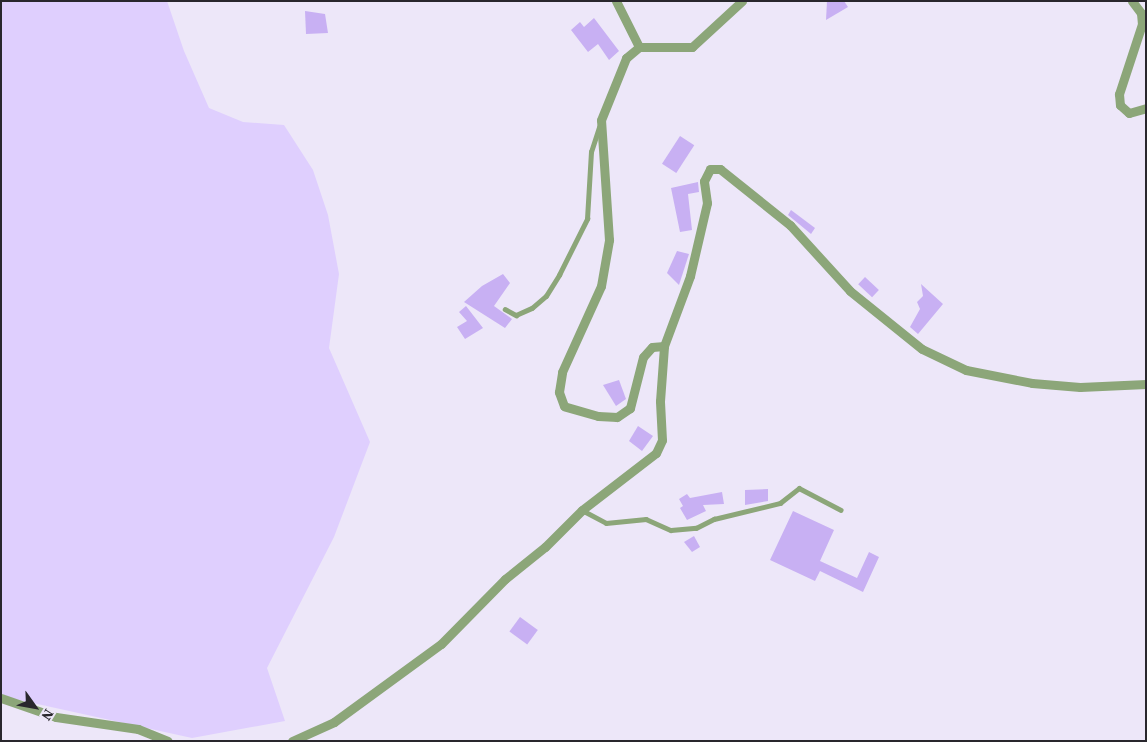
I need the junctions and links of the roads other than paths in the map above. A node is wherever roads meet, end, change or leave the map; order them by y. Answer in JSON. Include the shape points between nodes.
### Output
{"nodes":[{"id":1,"x":616,"y":1,"type":"edge"},
{"id":2,"x":742,"y":1,"type":"edge"},
{"id":3,"x":1132,"y":1,"type":"edge"},
{"id":4,"x":639,"y":47,"type":"junction"},
{"id":5,"x":1146,"y":108,"type":"edge"},
{"id":6,"x":601,"y":120,"type":"junction"},
{"id":7,"x":505,"y":309,"type":"dead end"},
{"id":8,"x":664,"y":346,"type":"junction"},
{"id":9,"x":1146,"y":384,"type":"edge"},
{"id":10,"x":582,"y":510,"type":"junction"},
{"id":11,"x":841,"y":510,"type":"dead end"},
{"id":12,"x":1,"y":698,"type":"edge"},
{"id":13,"x":168,"y":741,"type":"edge"},
{"id":14,"x":292,"y":741,"type":"edge"}],
"edges":[{"from":1,"to":4,"type":"street"},
{"from":2,"to":4,"type":"street","via":[[692,46]]},
{"from":3,"to":5,"type":"street","via":[[1141,13],[1142,24],[1119,94],[1120,105],[1129,112]]},
{"from":4,"to":6,"type":"street","via":[[626,58]]},
{"from":6,"to":7,"type":"lane","via":[[592,152],[587,219],[559,275],[546,296],[532,308],[516,315]]},
{"from":6,"to":8,"type":"street","via":[[609,240],[601,286],[562,372],[559,392],[564,406],[598,416],[618,416],[630,408],[643,357],[652,347]]},
{"from":8,"to":9,"type":"street","via":[[690,276],[707,203],[704,181],[710,169],[720,168],[790,225],[850,291],[922,349],[966,370],[1032,383],[1080,387]]},
{"from":8,"to":10,"type":"street","via":[[660,401],[662,440],[646,462]]},
{"from":10,"to":11,"type":"lane","via":[[606,522],[646,520],[671,530],[688,529],[714,519],[780,503],[798,488]]},
{"from":10,"to":14,"type":"street","via":[[545,547],[505,579],[441,644],[334,722]]},
{"from":12,"to":13,"type":"street","via":[[56,716],[138,729]]}]}
